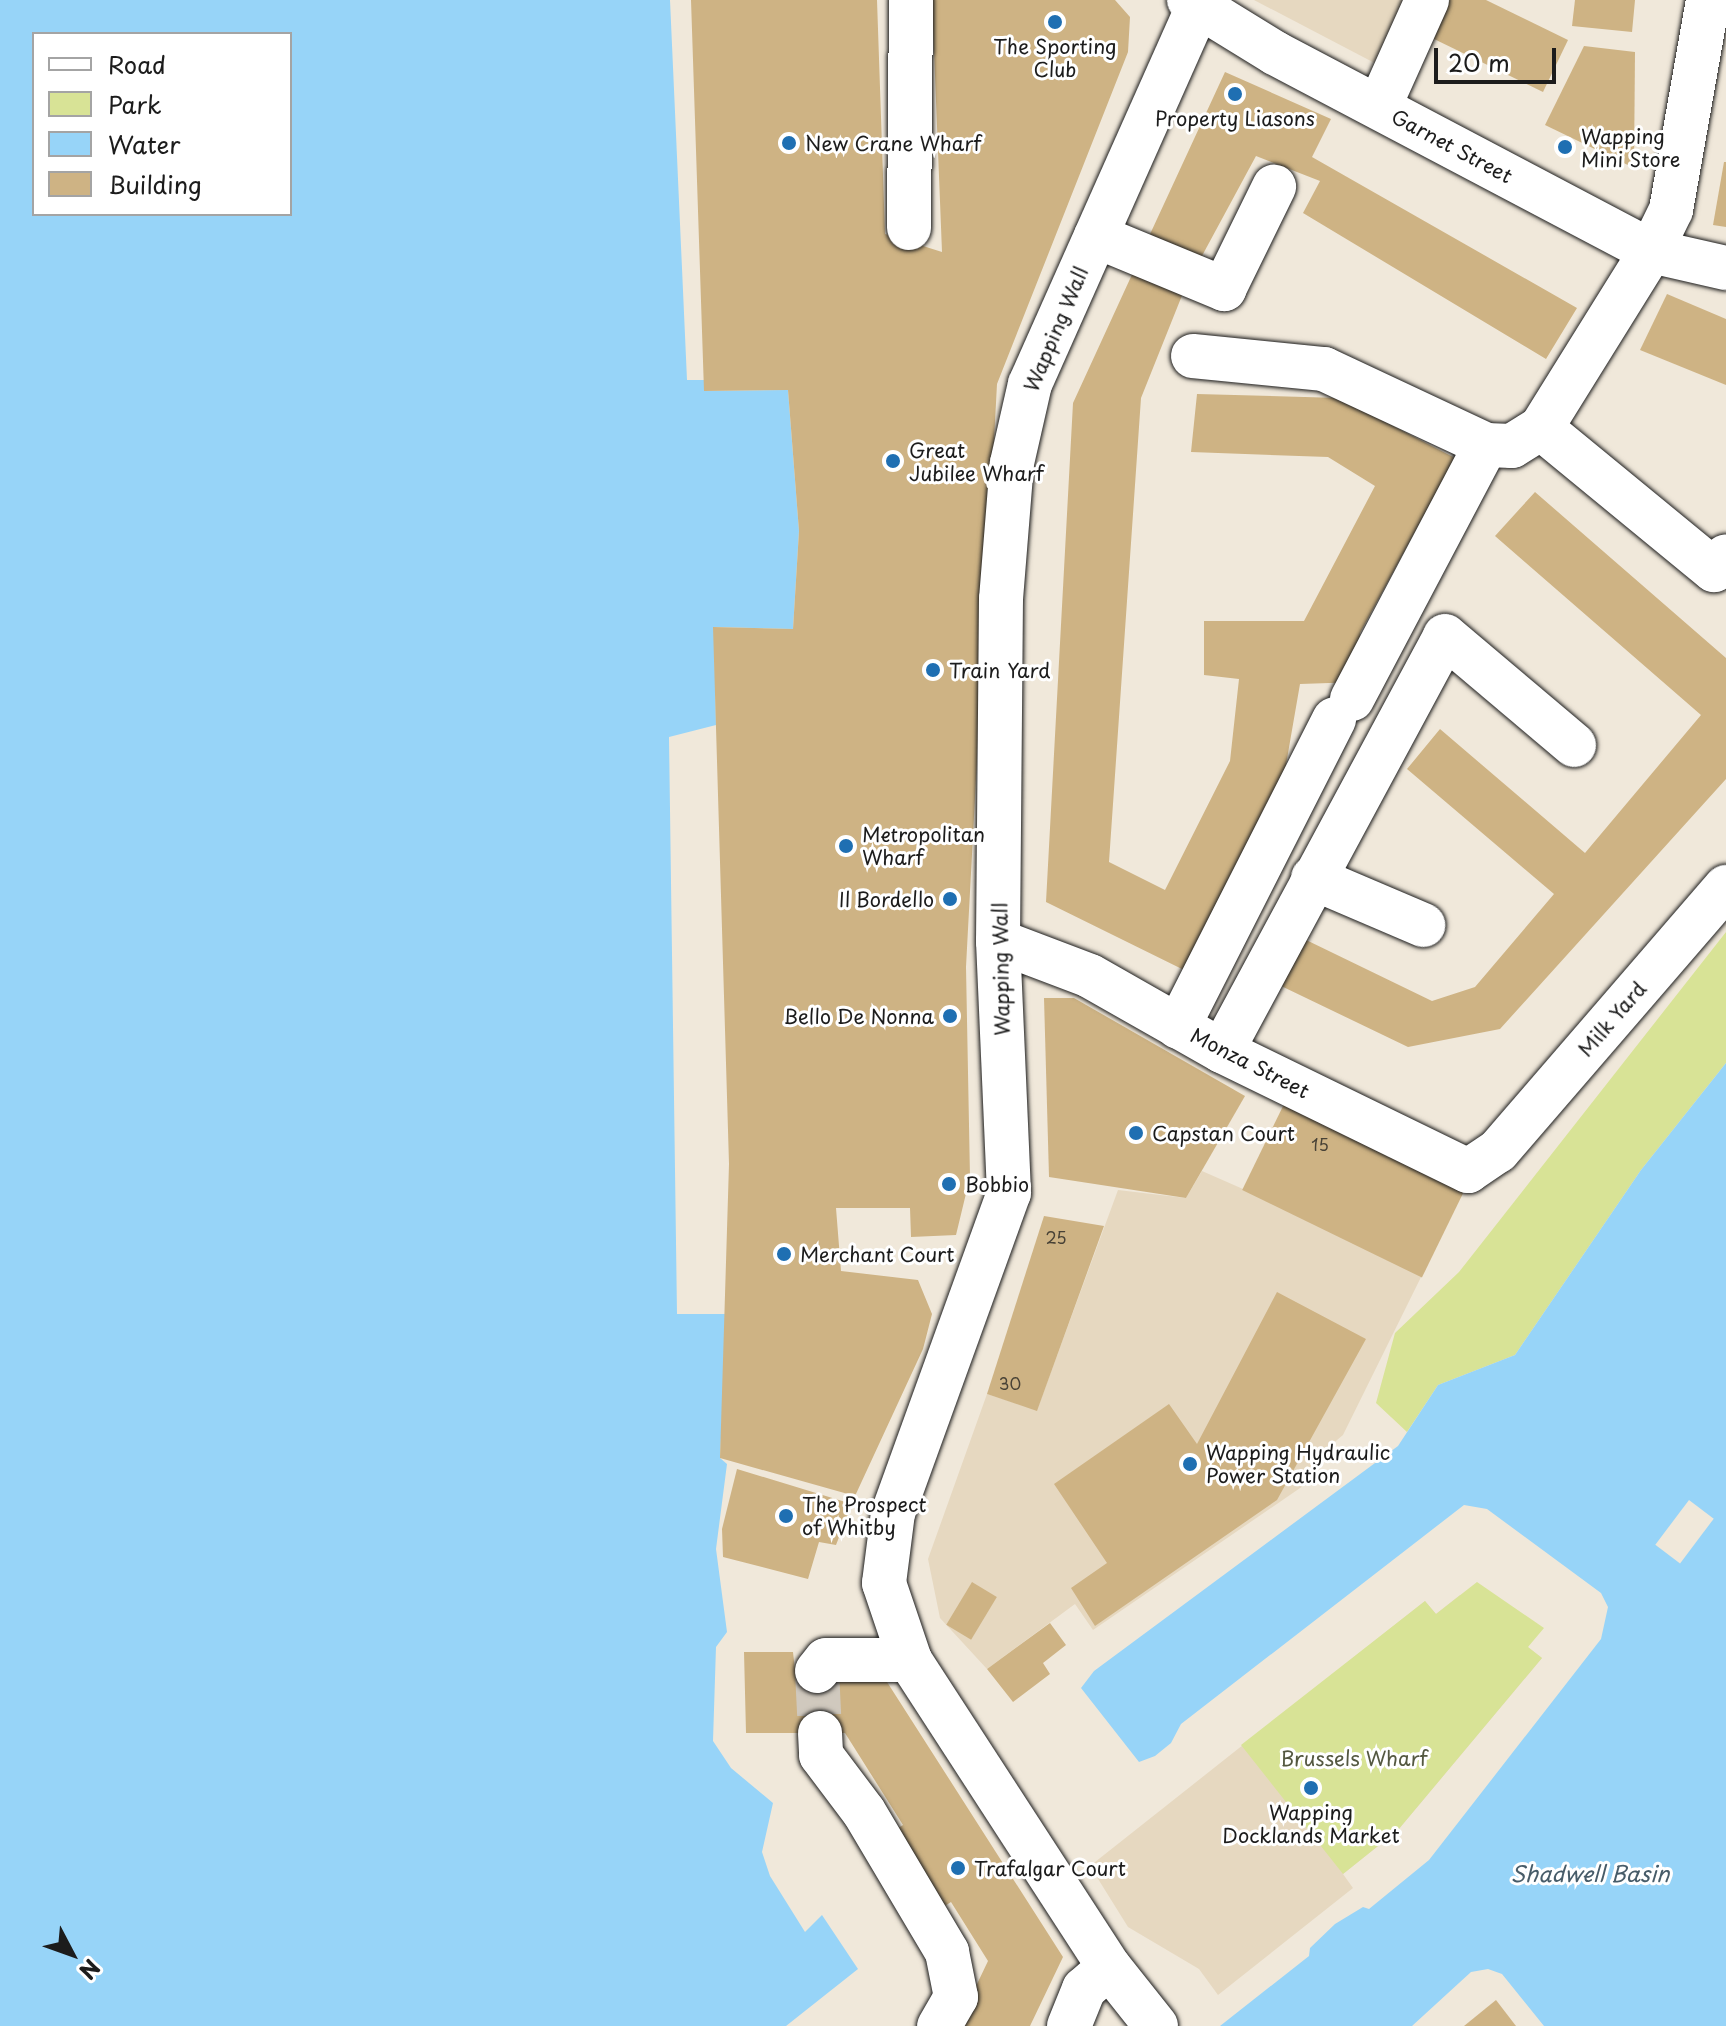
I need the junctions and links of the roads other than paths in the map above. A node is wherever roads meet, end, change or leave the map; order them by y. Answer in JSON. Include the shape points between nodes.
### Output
{"nodes":[{"id":1,"x":911,"y":0,"type":"edge"},
{"id":2,"x":1427,"y":0,"type":"edge"},
{"id":3,"x":1708,"y":0,"type":"edge"},
{"id":4,"x":1194,"y":3,"type":"edge"},
{"id":5,"x":1379,"y":107,"type":"junction"},
{"id":6,"x":1274,"y":187,"type":"dead end"},
{"id":7,"x":909,"y":228,"type":"dead end"},
{"id":8,"x":1096,"y":236,"type":"junction"},
{"id":9,"x":1651,"y":251,"type":"junction"},
{"id":10,"x":1726,"y":268,"type":"edge"},
{"id":11,"x":1193,"y":356,"type":"dead end"},
{"id":12,"x":1541,"y":428,"type":"junction"},
{"id":13,"x":1486,"y":445,"type":"junction"},
{"id":14,"x":1726,"y":556,"type":"edge"},
{"id":15,"x":1574,"y":745,"type":"dead end"},
{"id":16,"x":1313,"y":878,"type":"junction"},
{"id":17,"x":1726,"y":887,"type":"edge"},
{"id":18,"x":1423,"y":925,"type":"dead end"},
{"id":19,"x":998,"y":941,"type":"junction"},
{"id":20,"x":1178,"y":1027,"type":"junction"},
{"id":21,"x":1222,"y":1051,"type":"junction"},
{"id":22,"x":1498,"y":1151,"type":"joint"},
{"id":23,"x":910,"y":1660,"type":"junction"},
{"id":24,"x":817,"y":1671,"type":"dead end"},
{"id":25,"x":820,"y":1733,"type":"tunnel mouth"},
{"id":26,"x":1109,"y":1967,"type":"junction"},
{"id":27,"x":1149,"y":2018,"type":"edge"},
{"id":28,"x":939,"y":2026,"type":"edge"},
{"id":29,"x":1069,"y":2026,"type":"edge"}],
"edges":[{"from":1,"to":7,"type":"street"},
{"from":2,"to":5,"type":"street"},
{"from":3,"to":9,"type":"street","via":[[1671,210]]},
{"from":4,"to":5,"type":"street","name":"Garnet Street"},
{"from":4,"to":8,"type":"street","name":"Wapping Wall"},
{"from":5,"to":9,"type":"street","name":"Garnet Street"},
{"from":6,"to":8,"type":"street","via":[[1224,289]]},
{"from":8,"to":19,"type":"street","name":"Wapping Wall","via":[[1030,384],[1012,463],[1001,599]]},
{"from":9,"to":10,"type":"street","name":"Garnet Street"},
{"from":9,"to":12,"type":"street"},
{"from":11,"to":13,"type":"street","via":[[1324,369]]},
{"from":12,"to":13,"type":"street","via":[[1512,446]]},
{"from":12,"to":14,"type":"street","via":[[1714,570]]},
{"from":13,"to":20,"type":"street"},
{"from":15,"to":16,"type":"street","via":[[1445,636]]},
{"from":16,"to":18,"type":"street"},
{"from":16,"to":21,"type":"street"},
{"from":17,"to":22,"type":"street","name":"Milk Yard"},
{"from":19,"to":20,"type":"street","name":"Monza Street","via":[[1090,976]]},
{"from":19,"to":23,"type":"street","name":"Wapping Wall","via":[[1009,1193],[893,1513],[884,1583]]},
{"from":20,"to":21,"type":"street","name":"Monza Street"},
{"from":21,"to":22,"type":"street","name":"Monza Street","via":[[1468,1171]]},
{"from":23,"to":24,"type":"street","via":[[826,1660]]},
{"from":23,"to":26,"type":"street","name":"Wapping Wall"},
{"from":25,"to":28,"type":"street","via":[[821,1755],[864,1812],[947,1952],[956,1997]]},
{"from":26,"to":27,"type":"street","name":"Wapping Wall"},
{"from":26,"to":29,"type":"street","via":[[1084,1989]]}]}
